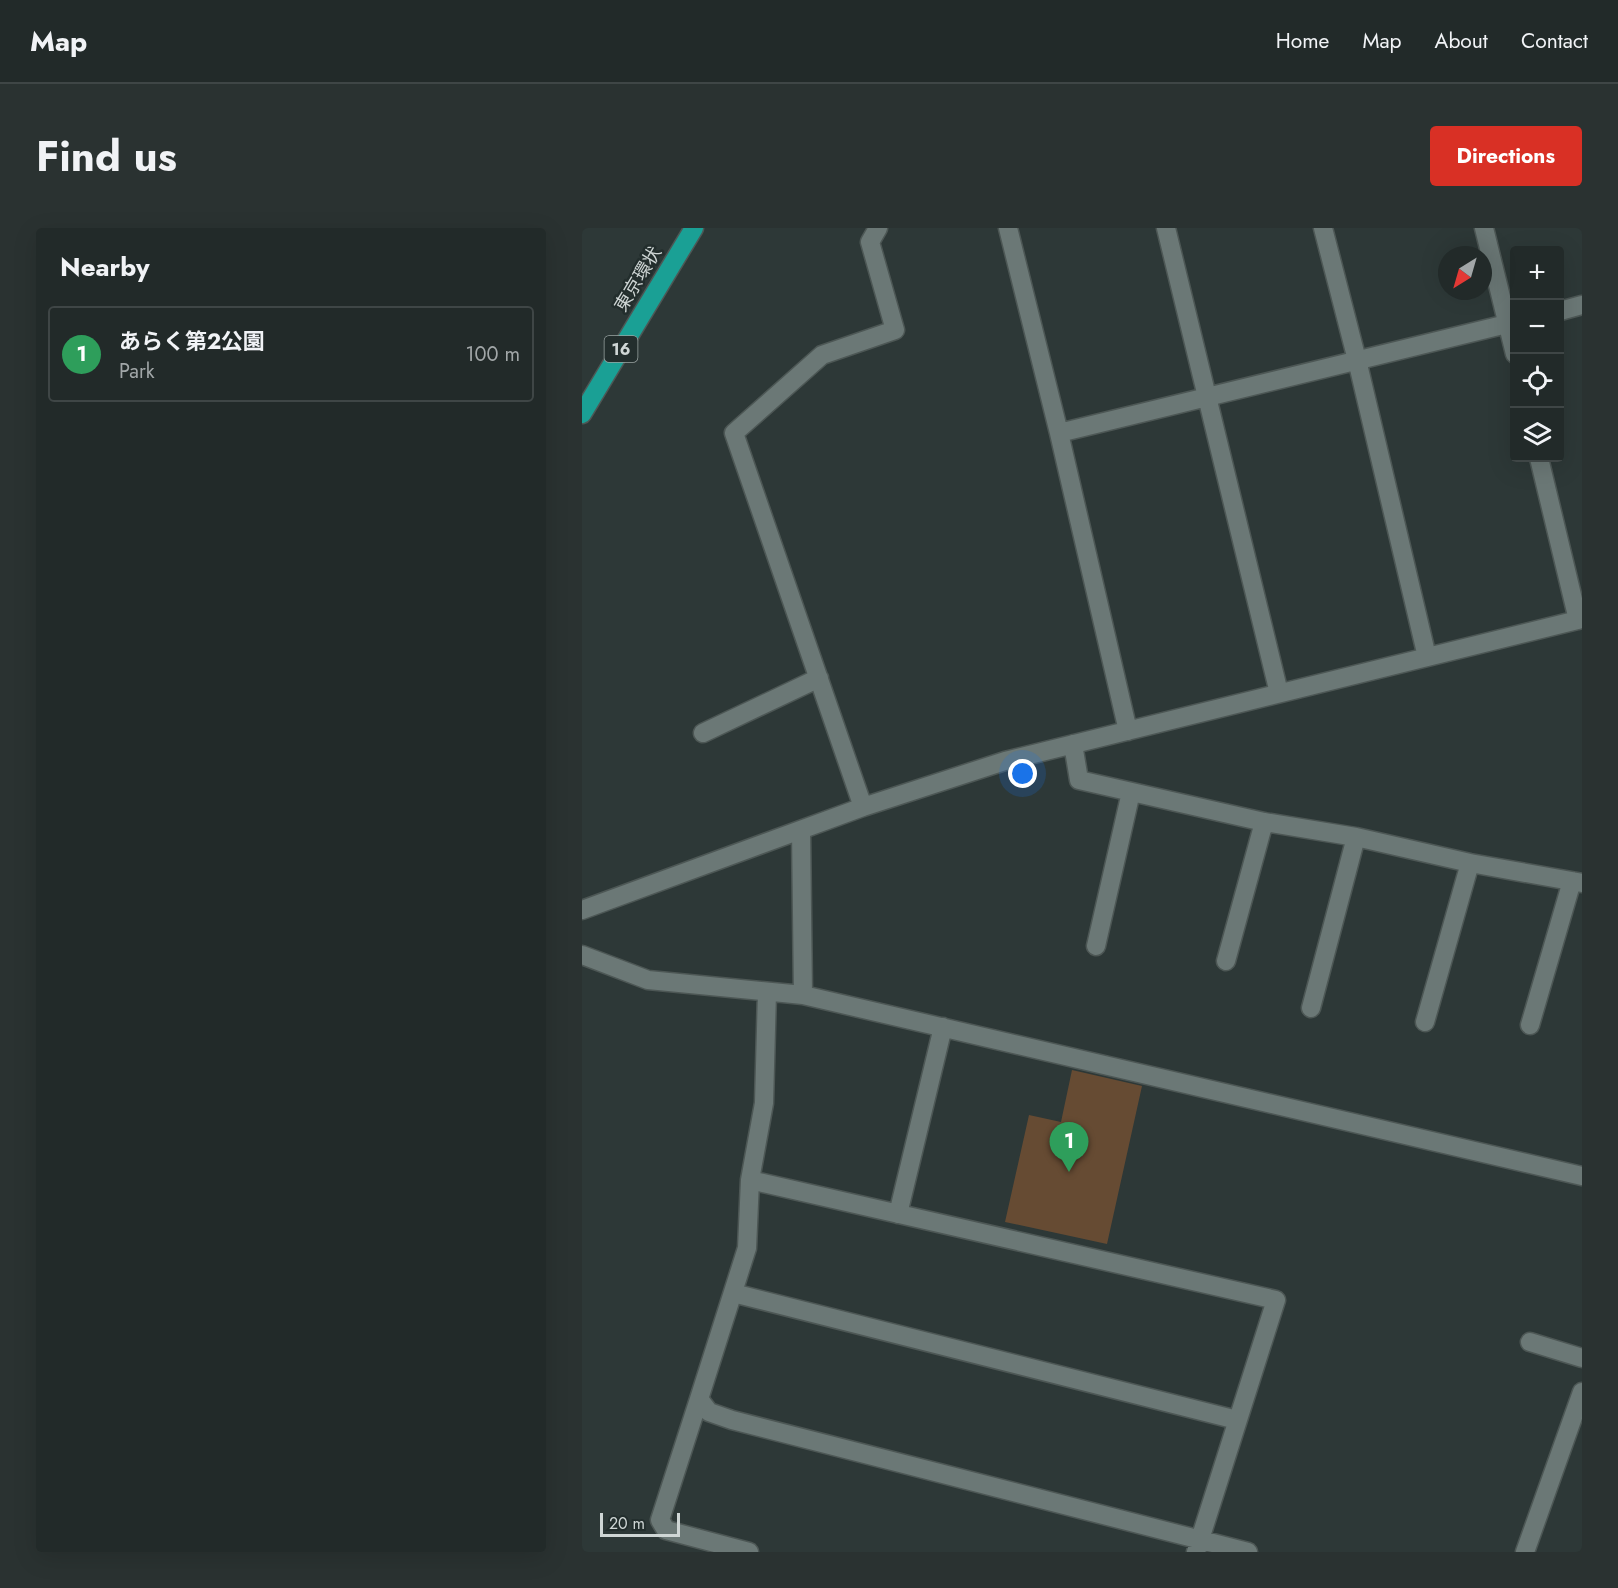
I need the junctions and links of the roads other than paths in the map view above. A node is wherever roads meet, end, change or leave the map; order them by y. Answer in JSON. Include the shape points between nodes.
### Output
{"nodes":[{"id":1,"x":694,"y":228,"type":"edge"},
{"id":2,"x":878,"y":228,"type":"edge"},
{"id":3,"x":1008,"y":228,"type":"edge"},
{"id":4,"x":1166,"y":228,"type":"edge"},
{"id":5,"x":1323,"y":228,"type":"edge"},
{"id":6,"x":1484,"y":228,"type":"edge"},
{"id":7,"x":1582,"y":305,"type":"edge"},
{"id":8,"x":1564,"y":310,"type":"edge"},
{"id":9,"x":1510,"y":319,"type":"edge"},
{"id":10,"x":1510,"y":322,"type":"edge"},
{"id":11,"x":1357,"y":360,"type":"junction"},
{"id":12,"x":1207,"y":397,"type":"junction"},
{"id":13,"x":582,"y":414,"type":"edge"},
{"id":14,"x":1059,"y":433,"type":"junction"},
{"id":15,"x":1540,"y":462,"type":"edge"},
{"id":16,"x":1580,"y":619,"type":"edge"},
{"id":17,"x":1427,"y":657,"type":"junction"},
{"id":18,"x":819,"y":678,"type":"junction"},
{"id":19,"x":1279,"y":693,"type":"junction"},
{"id":20,"x":1128,"y":731,"type":"junction"},
{"id":21,"x":703,"y":733,"type":"dead end"},
{"id":22,"x":1073,"y":744,"type":"junction"},
{"id":23,"x":1131,"y":792,"type":"junction"},
{"id":24,"x":863,"y":807,"type":"junction"},
{"id":25,"x":1264,"y":822,"type":"junction"},
{"id":26,"x":801,"y":830,"type":"junction"},
{"id":27,"x":1356,"y":837,"type":"junction"},
{"id":28,"x":1470,"y":863,"type":"junction"},
{"id":29,"x":1577,"y":882,"type":"edge"},
{"id":30,"x":582,"y":910,"type":"edge"},
{"id":31,"x":1096,"y":946,"type":"dead end"},
{"id":32,"x":582,"y":955,"type":"edge"},
{"id":33,"x":1226,"y":961,"type":"dead end"},
{"id":34,"x":766,"y":992,"type":"junction"},
{"id":35,"x":802,"y":995,"type":"junction"},
{"id":36,"x":1311,"y":1008,"type":"dead end"},
{"id":37,"x":1425,"y":1022,"type":"dead end"},
{"id":38,"x":1530,"y":1025,"type":"dead end"},
{"id":39,"x":943,"y":1027,"type":"junction"},
{"id":40,"x":1582,"y":1176,"type":"edge"},
{"id":41,"x":750,"y":1180,"type":"junction"},
{"id":42,"x":898,"y":1214,"type":"junction"},
{"id":43,"x":733,"y":1293,"type":"junction"},
{"id":44,"x":1530,"y":1342,"type":"dead end"},
{"id":45,"x":1582,"y":1358,"type":"edge"},
{"id":46,"x":1582,"y":1392,"type":"edge"},
{"id":47,"x":699,"y":1399,"type":"junction"},
{"id":48,"x":1237,"y":1420,"type":"junction"},
{"id":49,"x":1197,"y":1545,"type":"edge"},
{"id":50,"x":749,"y":1552,"type":"edge"},
{"id":51,"x":1248,"y":1552,"type":"edge"},
{"id":52,"x":1526,"y":1552,"type":"edge"}],
"edges":[{"from":1,"to":13,"type":"highway","name":"東京環状","number":"16"},
{"from":2,"to":18,"type":"street","via":[[870,242],[895,330],[822,355],[734,433]]},
{"from":3,"to":14,"type":"street"},
{"from":4,"to":12,"type":"street"},
{"from":5,"to":11,"type":"street"},
{"from":6,"to":9,"type":"street"},
{"from":7,"to":8,"type":"street"},
{"from":10,"to":11,"type":"street"},
{"from":11,"to":12,"type":"street"},
{"from":11,"to":17,"type":"street"},
{"from":12,"to":14,"type":"street"},
{"from":12,"to":19,"type":"street"},
{"from":14,"to":20,"type":"street"},
{"from":15,"to":16,"type":"street"},
{"from":16,"to":17,"type":"street"},
{"from":17,"to":19,"type":"street"},
{"from":18,"to":21,"type":"street"},
{"from":18,"to":24,"type":"street"},
{"from":19,"to":20,"type":"street"},
{"from":20,"to":22,"type":"street"},
{"from":22,"to":23,"type":"street","via":[[1079,780]]},
{"from":22,"to":24,"type":"street","via":[[1005,761]]},
{"from":23,"to":25,"type":"street"},
{"from":23,"to":31,"type":"street"},
{"from":24,"to":26,"type":"street"},
{"from":25,"to":27,"type":"street"},
{"from":25,"to":33,"type":"street"},
{"from":26,"to":30,"type":"street"},
{"from":26,"to":35,"type":"street"},
{"from":27,"to":28,"type":"street"},
{"from":27,"to":36,"type":"street"},
{"from":28,"to":29,"type":"street"},
{"from":28,"to":37,"type":"street"},
{"from":29,"to":38,"type":"street"},
{"from":32,"to":34,"type":"street","via":[[648,980]]},
{"from":34,"to":35,"type":"street"},
{"from":34,"to":41,"type":"street","via":[[764,1103]]},
{"from":35,"to":39,"type":"street"},
{"from":39,"to":40,"type":"street"},
{"from":39,"to":42,"type":"street"},
{"from":41,"to":42,"type":"street"},
{"from":41,"to":43,"type":"street","via":[[747,1248]]},
{"from":42,"to":48,"type":"street","via":[[1276,1300]]},
{"from":43,"to":47,"type":"street"},
{"from":43,"to":48,"type":"street"},
{"from":44,"to":45,"type":"street"},
{"from":46,"to":52,"type":"street"},
{"from":47,"to":49,"type":"street","via":[[709,1412],[732,1420]]},
{"from":47,"to":50,"type":"street","via":[[660,1520],[666,1530]]},
{"from":48,"to":49,"type":"street"},
{"from":49,"to":51,"type":"street"}]}
